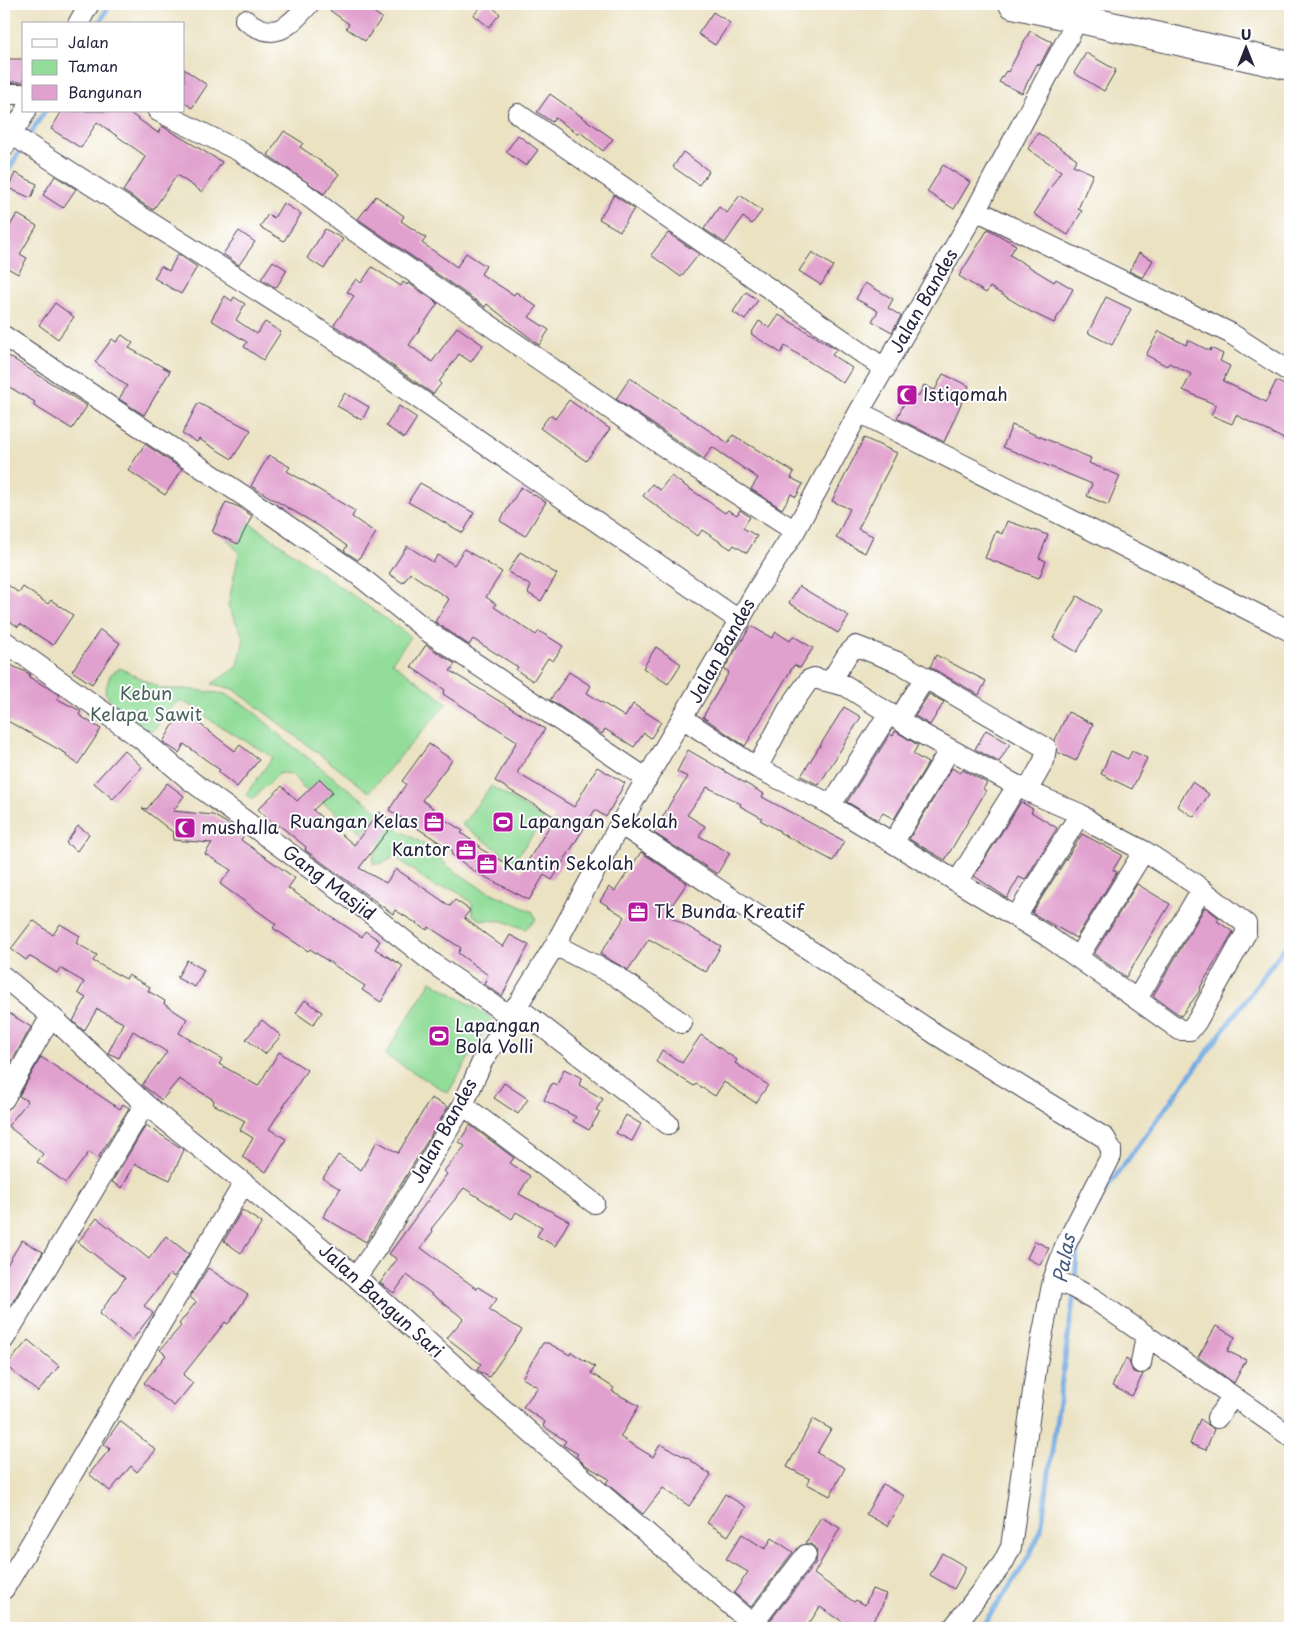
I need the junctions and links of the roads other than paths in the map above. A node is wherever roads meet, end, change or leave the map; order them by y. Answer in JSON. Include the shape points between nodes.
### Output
{"nodes":[{"id":1,"x":89,"y":4,"type":"edge"},
{"id":2,"x":309,"y":4,"type":"edge"},
{"id":3,"x":1013,"y":4,"type":"edge"},
{"id":4,"x":1078,"y":19,"type":"junction"},
{"id":5,"x":245,"y":20,"type":"dead end"},
{"id":6,"x":79,"y":22,"type":"edge"},
{"id":7,"x":1290,"y":66,"type":"edge"},
{"id":8,"x":4,"y":94,"type":"edge"},
{"id":9,"x":22,"y":94,"type":"edge"},
{"id":10,"x":26,"y":112,"type":"edge"},
{"id":11,"x":160,"y":112,"type":"edge"},
{"id":12,"x":518,"y":114,"type":"dead end"},
{"id":13,"x":13,"y":140,"type":"edge"},
{"id":14,"x":976,"y":210,"type":"junction"},
{"id":15,"x":4,"y":336,"type":"edge"},
{"id":16,"x":885,"y":369,"type":"junction"},
{"id":17,"x":1290,"y":372,"type":"edge"},
{"id":18,"x":859,"y":412,"type":"junction"},
{"id":19,"x":795,"y":531,"type":"junction"},
{"id":20,"x":740,"y":620,"type":"junction"},
{"id":21,"x":1290,"y":630,"type":"edge"},
{"id":22,"x":4,"y":641,"type":"edge"},
{"id":23,"x":925,"y":678,"type":"junction"},
{"id":24,"x":831,"y":681,"type":"junction"},
{"id":25,"x":894,"y":716,"type":"junction"},
{"id":26,"x":684,"y":718,"type":"junction"},
{"id":27,"x":950,"y":749,"type":"junction"},
{"id":28,"x":757,"y":768,"type":"junction"},
{"id":29,"x":648,"y":779,"type":"junction"},
{"id":30,"x":1022,"y":789,"type":"junction"},
{"id":31,"x":831,"y":805,"type":"junction"},
{"id":32,"x":1080,"y":814,"type":"junction"},
{"id":33,"x":620,"y":824,"type":"junction"},
{"id":34,"x":893,"y":843,"type":"junction"},
{"id":35,"x":1144,"y":851,"type":"junction"},
{"id":36,"x":957,"y":882,"type":"junction"},
{"id":37,"x":1202,"y":888,"type":"junction"},
{"id":38,"x":1016,"y":917,"type":"junction"},
{"id":39,"x":555,"y":945,"type":"junction"},
{"id":40,"x":1078,"y":957,"type":"junction"},
{"id":41,"x":4,"y":977,"type":"edge"},
{"id":42,"x":1137,"y":999,"type":"junction"},
{"id":43,"x":513,"y":1011,"type":"junction"},
{"id":44,"x":51,"y":1016,"type":"junction"},
{"id":45,"x":682,"y":1023,"type":"dead end"},
{"id":46,"x":4,"y":1099,"type":"edge"},
{"id":47,"x":145,"y":1104,"type":"junction"},
{"id":48,"x":463,"y":1105,"type":"junction"},
{"id":49,"x":668,"y":1124,"type":"dead end"},
{"id":50,"x":244,"y":1182,"type":"junction"},
{"id":51,"x":594,"y":1203,"type":"dead end"},
{"id":52,"x":356,"y":1277,"type":"junction"},
{"id":53,"x":1053,"y":1280,"type":"junction"},
{"id":54,"x":1146,"y":1335,"type":"junction"},
{"id":55,"x":4,"y":1339,"type":"edge"},
{"id":56,"x":1142,"y":1363,"type":"dead end"},
{"id":57,"x":1233,"y":1396,"type":"junction"},
{"id":58,"x":1217,"y":1418,"type":"dead end"},
{"id":59,"x":1290,"y":1436,"type":"edge"},
{"id":60,"x":806,"y":1555,"type":"dead end"},
{"id":61,"x":4,"y":1589,"type":"edge"},
{"id":62,"x":755,"y":1627,"type":"edge"},
{"id":63,"x":953,"y":1628,"type":"edge"}],
"edges":[{"from":1,"to":6,"type":"street"},
{"from":2,"to":5,"type":"street","via":[[288,24],[272,32],[258,29]]},
{"from":3,"to":4,"type":"street"},
{"from":4,"to":7,"type":"street"},
{"from":4,"to":14,"type":"street","name":"Jalan Bandes"},
{"from":8,"to":9,"type":"street"},
{"from":10,"to":13,"type":"street"},
{"from":11,"to":19,"type":"street","via":[[239,150],[682,459]]},
{"from":12,"to":16,"type":"street"},
{"from":13,"to":20,"type":"street","via":[[324,333]]},
{"from":14,"to":16,"type":"street","name":"Jalan Bandes"},
{"from":14,"to":17,"type":"street","via":[[1230,333]]},
{"from":15,"to":29,"type":"street","via":[[268,512],[357,574],[430,633]]},
{"from":16,"to":18,"type":"street","name":"Jalan Bandes"},
{"from":18,"to":19,"type":"street","name":"Jalan Bandes"},
{"from":18,"to":21,"type":"street"},
{"from":19,"to":20,"type":"street","name":"Jalan Bandes"},
{"from":20,"to":26,"type":"street","name":"Jalan Bandes"},
{"from":22,"to":43,"type":"street","name":"Gang Masjid","via":[[140,738],[190,781],[480,997]]},
{"from":23,"to":24,"type":"street","via":[[900,663],[856,646]]},
{"from":23,"to":25,"type":"street"},
{"from":23,"to":30,"type":"street","via":[[1046,748],[1044,761]]},
{"from":24,"to":25,"type":"street","via":[[846,686]]},
{"from":24,"to":28,"type":"street","via":[[809,680],[788,710]]},
{"from":25,"to":27,"type":"street"},
{"from":25,"to":31,"type":"street"},
{"from":26,"to":28,"type":"street"},
{"from":26,"to":29,"type":"street","name":"Jalan Bandes"},
{"from":27,"to":30,"type":"street"},
{"from":27,"to":34,"type":"street"},
{"from":28,"to":31,"type":"street"},
{"from":29,"to":33,"type":"street","name":"Jalan Bandes"},
{"from":30,"to":32,"type":"street"},
{"from":30,"to":36,"type":"street"},
{"from":31,"to":34,"type":"street"},
{"from":32,"to":35,"type":"street"},
{"from":32,"to":38,"type":"street"},
{"from":33,"to":39,"type":"street","name":"Jalan Bandes"},
{"from":33,"to":53,"type":"street","via":[[937,1035],[1105,1138],[1111,1156],[1065,1246]]},
{"from":34,"to":36,"type":"street"},
{"from":35,"to":37,"type":"street"},
{"from":35,"to":40,"type":"street"},
{"from":36,"to":38,"type":"street"},
{"from":37,"to":42,"type":"street"},
{"from":37,"to":42,"type":"street","via":[[1246,924],[1246,933],[1197,1021],[1190,1030],[1180,1030]]},
{"from":38,"to":40,"type":"street"},
{"from":39,"to":43,"type":"street","name":"Jalan Bandes"},
{"from":39,"to":45,"type":"street","via":[[616,976]]},
{"from":40,"to":42,"type":"street"},
{"from":41,"to":44,"type":"street","name":"Jalan Bangun Sari"},
{"from":43,"to":48,"type":"street","name":"Jalan Bandes","via":[[482,1062]]},
{"from":43,"to":49,"type":"street","name":"Gang Masjid"},
{"from":44,"to":46,"type":"street"},
{"from":44,"to":47,"type":"street","name":"Jalan Bangun Sari"},
{"from":47,"to":50,"type":"street","name":"Jalan Bangun Sari"},
{"from":47,"to":55,"type":"street"},
{"from":48,"to":51,"type":"street"},
{"from":48,"to":52,"type":"street","name":"Jalan Bandes","via":[[382,1240]]},
{"from":50,"to":52,"type":"street","name":"Jalan Bangun Sari"},
{"from":50,"to":61,"type":"street"},
{"from":52,"to":62,"type":"street","name":"Jalan Bangun Sari","via":[[489,1397]]},
{"from":53,"to":54,"type":"street","via":[[1094,1299]]},
{"from":53,"to":63,"type":"street","via":[[1037,1363],[1010,1547],[1003,1563]]},
{"from":54,"to":56,"type":"street"},
{"from":54,"to":57,"type":"street"},
{"from":57,"to":58,"type":"street"},
{"from":57,"to":59,"type":"street"},
{"from":60,"to":62,"type":"street"}]}
